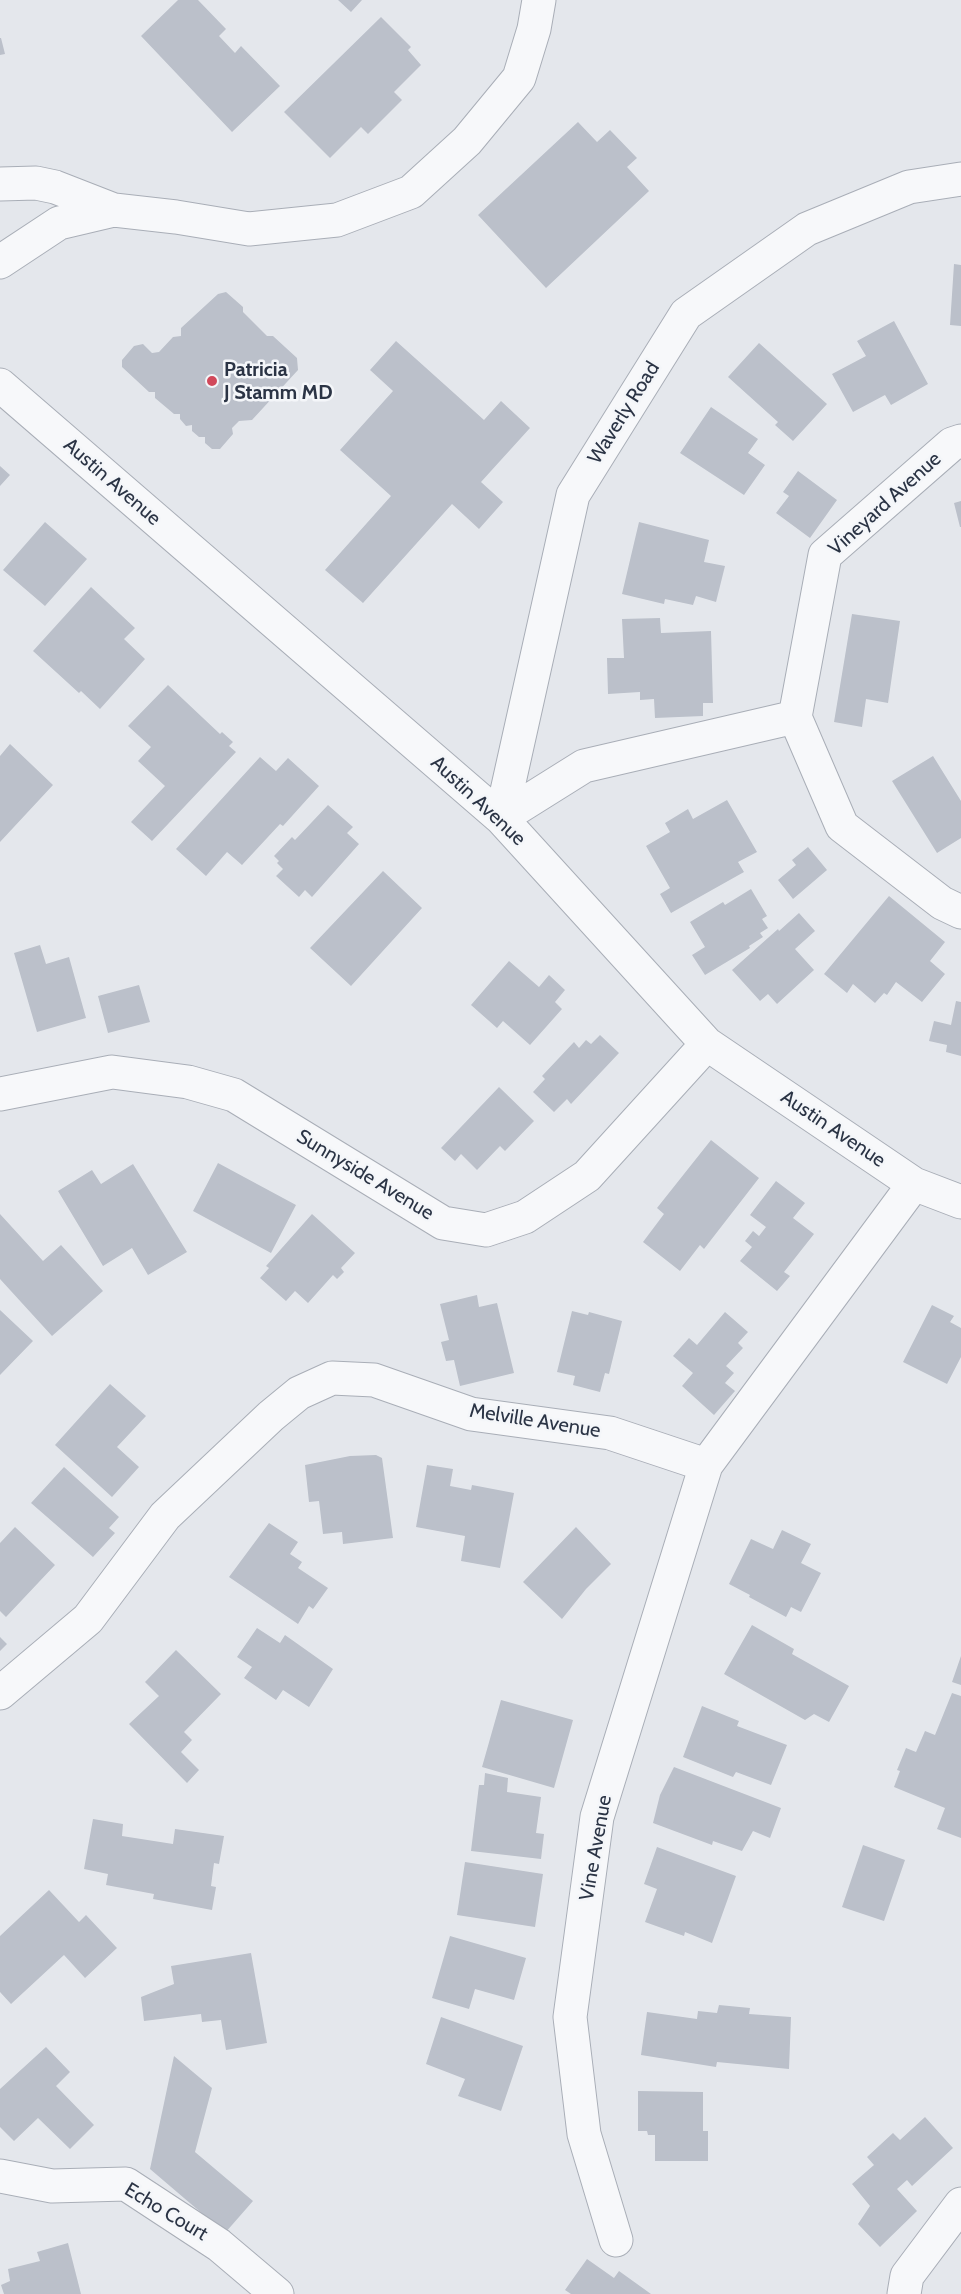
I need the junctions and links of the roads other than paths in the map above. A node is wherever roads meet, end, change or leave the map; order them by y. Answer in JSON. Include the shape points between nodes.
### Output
{"nodes":[{"id":1,"x":539,"y":0,"type":"edge"},
{"id":2,"x":961,"y":179,"type":"edge"},
{"id":3,"x":0,"y":184,"type":"edge"},
{"id":4,"x":114,"y":210,"type":"junction"},
{"id":5,"x":4,"y":248,"type":"edge"},
{"id":6,"x":0,"y":385,"type":"edge"},
{"id":7,"x":961,"y":441,"type":"edge"},
{"id":8,"x":795,"y":717,"type":"junction"},
{"id":9,"x":501,"y":818,"type":"junction"},
{"id":10,"x":961,"y":912,"type":"edge"},
{"id":11,"x":707,"y":1044,"type":"junction"},
{"id":12,"x":0,"y":1094,"type":"edge"},
{"id":13,"x":914,"y":1184,"type":"junction"},
{"id":14,"x":961,"y":1202,"type":"edge"},
{"id":15,"x":706,"y":1465,"type":"junction"},
{"id":16,"x":0,"y":1693,"type":"edge"},
{"id":17,"x":0,"y":2176,"type":"edge"},
{"id":18,"x":961,"y":2204,"type":"edge"},
{"id":19,"x":615,"y":2240,"type":"dead end"},
{"id":20,"x":277,"y":2294,"type":"edge"},
{"id":21,"x":904,"y":2294,"type":"edge"}],
"edges":[{"from":1,"to":4,"type":"street","via":[[519,78],[467,141],[411,192],[336,220],[249,229]]},
{"from":2,"to":9,"type":"street","name":"Waverly Road","via":[[909,187],[807,229],[686,314],[573,495]]},
{"from":3,"to":4,"type":"street","via":[[55,187]]},
{"from":4,"to":5,"type":"street","via":[[59,223]]},
{"from":6,"to":9,"type":"street","name":"Austin Avenue"},
{"from":7,"to":8,"type":"street","name":"Vineyard Avenue","via":[[952,444],[825,555]]},
{"from":8,"to":9,"type":"street","via":[[584,766]]},
{"from":8,"to":10,"type":"street","via":[[842,826],[942,903]]},
{"from":9,"to":11,"type":"street","name":"Austin Avenue"},
{"from":11,"to":12,"type":"street","name":"Sunnyside Avenue","via":[[586,1176],[525,1217],[486,1230],[443,1223],[234,1095],[188,1082],[112,1072]]},
{"from":11,"to":13,"type":"street","name":"Austin Avenue"},
{"from":13,"to":14,"type":"street","name":"Austin Avenue"},
{"from":13,"to":15,"type":"street"},
{"from":15,"to":16,"type":"street","name":"Melville Avenue","via":[[610,1433],[471,1414],[374,1380],[332,1378],[299,1393],[254,1431],[165,1516],[88,1619]]},
{"from":15,"to":19,"type":"street","name":"Vine Avenue","via":[[597,1817],[570,2017],[584,2134]]},
{"from":17,"to":20,"type":"street","name":"Echo Court","via":[[52,2186],[126,2184],[219,2245]]},
{"from":18,"to":21,"type":"street","via":[[906,2276]]}]}
